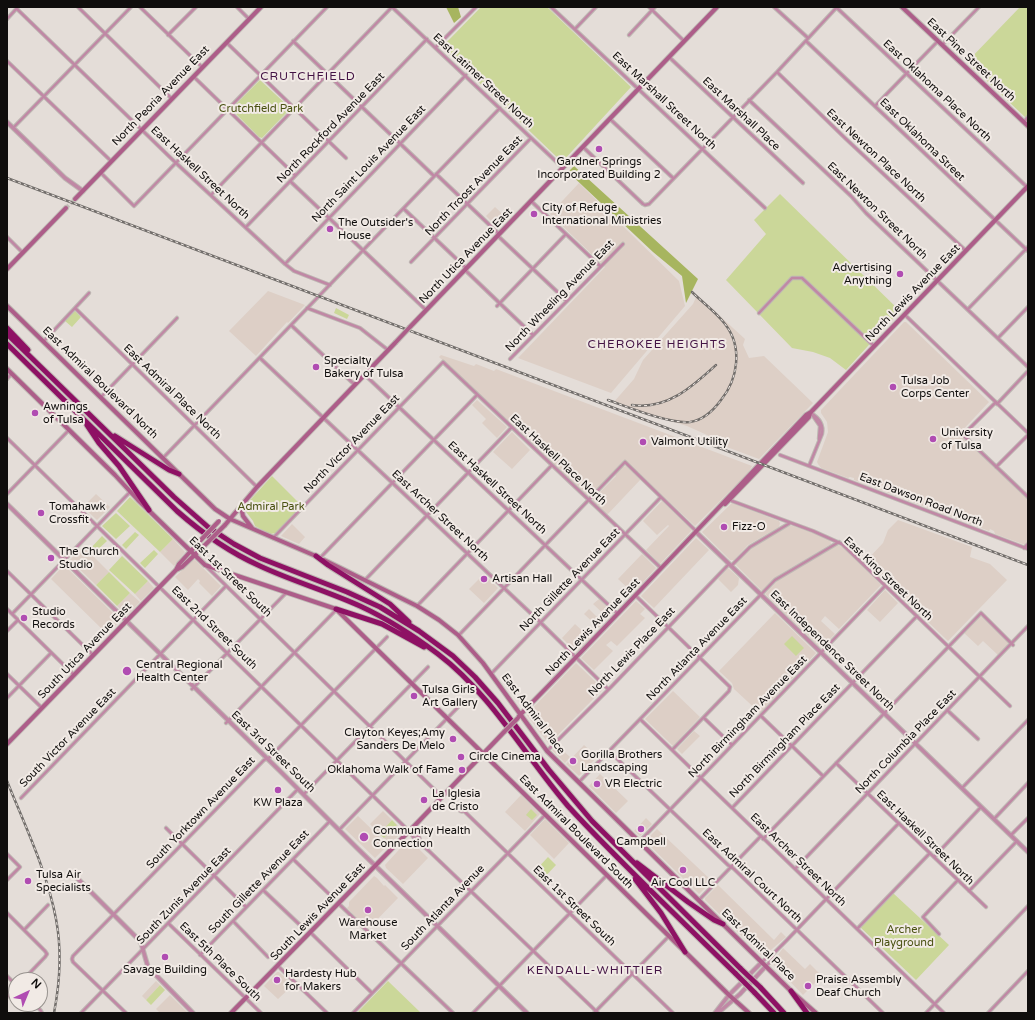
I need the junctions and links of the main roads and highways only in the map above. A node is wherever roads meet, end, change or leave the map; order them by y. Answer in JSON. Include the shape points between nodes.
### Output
{"nodes":[{"id":1,"x":260,"y":7,"type":"edge"},
{"id":2,"x":902,"y":7,"type":"edge"},
{"id":3,"x":714,"y":8,"type":"edge"},
{"id":4,"x":1028,"y":126,"type":"edge"},
{"id":5,"x":1028,"y":186,"type":"edge"},
{"id":6,"x":75,"y":199,"type":"tunnel mouth"},
{"id":7,"x":66,"y":208,"type":"tunnel mouth"},
{"id":8,"x":7,"y":269,"type":"edge"},
{"id":9,"x":7,"y":306,"type":"edge"},
{"id":10,"x":7,"y":328,"type":"edge"},
{"id":11,"x":7,"y":334,"type":"edge"},
{"id":12,"x":7,"y":344,"type":"edge"},
{"id":13,"x":41,"y":367,"type":"junction"},
{"id":14,"x":7,"y":370,"type":"edge"},
{"id":15,"x":81,"y":416,"type":"junction"},
{"id":16,"x":106,"y":431,"type":"junction"},
{"id":17,"x":179,"y":474,"type":"junction"},
{"id":18,"x":240,"y":508,"type":"junction"},
{"id":19,"x":149,"y":510,"type":"junction"},
{"id":20,"x":224,"y":516,"type":"junction"},
{"id":21,"x":230,"y":519,"type":"junction"},
{"id":22,"x":253,"y":529,"type":"junction"},
{"id":23,"x":190,"y":550,"type":"junction"},
{"id":24,"x":195,"y":555,"type":"junction"},
{"id":25,"x":318,"y":557,"type":"junction"},
{"id":26,"x":205,"y":565,"type":"joint"},
{"id":27,"x":176,"y":570,"type":"junction"},
{"id":28,"x":336,"y":609,"type":"junction"},
{"id":29,"x":419,"y":630,"type":"junction"},
{"id":30,"x":441,"y":656,"type":"junction"},
{"id":31,"x":519,"y":716,"type":"junction"},
{"id":32,"x":7,"y":744,"type":"edge"},
{"id":33,"x":483,"y":753,"type":"junction"},
{"id":34,"x":621,"y":851,"type":"junction"},
{"id":35,"x":627,"y":867,"type":"junction"},
{"id":36,"x":723,"y":924,"type":"junction"},
{"id":37,"x":685,"y":952,"type":"junction"},
{"id":38,"x":791,"y":991,"type":"junction"},
{"id":39,"x":231,"y":1013,"type":"edge"},
{"id":40,"x":748,"y":1013,"type":"edge"},
{"id":41,"x":774,"y":1013,"type":"edge"},
{"id":42,"x":784,"y":1013,"type":"edge"},
{"id":43,"x":807,"y":1013,"type":"edge"},
{"id":44,"x":816,"y":1013,"type":"edge"}],
"edges":[{"from":1,"to":6,"type":"main road","name":"North Peoria Avenue East"},
{"from":2,"to":4,"type":"main road","name":"East Pine Street North"},
{"from":3,"to":18,"type":"main road","name":"North Utica Avenue East","bridge":true,"via":[[364,374]]},
{"from":5,"to":31,"type":"main road","name":"North Lewis Avenue East"},
{"from":7,"to":8,"type":"main road"},
{"from":9,"to":17,"type":"main road","name":"East Admiral Boulevard North"},
{"from":10,"to":13,"type":"highway","via":[[24,344]]},
{"from":11,"to":13,"type":"highway"},
{"from":12,"to":15,"type":"highway"},
{"from":13,"to":16,"type":"highway"},
{"from":14,"to":19,"type":"main road","name":"East 1st Street South"},
{"from":15,"to":19,"type":"highway"},
{"from":15,"to":30,"type":"highway","via":[[177,511],[217,543],[259,566],[376,614],[411,634]]},
{"from":16,"to":17,"type":"highway","via":[[163,467]]},
{"from":16,"to":29,"type":"highway","via":[[187,510],[223,537],[260,558],[366,600]]},
{"from":17,"to":20,"type":"main road"},
{"from":18,"to":21,"type":"main road","name":"North Utica Avenue East"},
{"from":18,"to":22,"type":"main road"},
{"from":19,"to":23,"type":"main road","name":"East 1st Street South"},
{"from":20,"to":21,"type":"main road"},
{"from":20,"to":23,"type":"main road","name":"South Utica Avenue East","bridge":true},
{"from":21,"to":22,"type":"main road","name":"East Admiral Place"},
{"from":21,"to":24,"type":"main road","name":"South Utica Avenue East","bridge":true},
{"from":22,"to":25,"type":"main road","name":"East Admiral Place"},
{"from":23,"to":24,"type":"main road","name":"East 1st Street South"},
{"from":23,"to":27,"type":"main road","name":"South Utica Avenue East"},
{"from":24,"to":26,"type":"main road","name":"East 1st Street South"},
{"from":24,"to":27,"type":"main road","name":"South Utica Avenue East"},
{"from":25,"to":29,"type":"highway","via":[[390,604]]},
{"from":25,"to":31,"type":"main road","name":"East Admiral Place","via":[[417,606],[458,635],[491,674]]},
{"from":26,"to":28,"type":"main road","name":"East Admiral Boulevard South"},
{"from":27,"to":32,"type":"main road","name":"South Utica Avenue East"},
{"from":28,"to":30,"type":"highway","via":[[389,628]]},
{"from":28,"to":33,"type":"main road","name":"East Admiral Boulevard South"},
{"from":29,"to":34,"type":"highway","via":[[485,688],[564,789]]},
{"from":30,"to":35,"type":"highway","via":[[486,700],[566,804]]},
{"from":31,"to":33,"type":"main road","name":"North Lewis Avenue East","bridge":true},
{"from":31,"to":36,"type":"main road","name":"East Admiral Place","via":[[547,751]]},
{"from":33,"to":37,"type":"main road","name":"East Admiral Boulevard South"},
{"from":33,"to":39,"type":"main road","name":"South Lewis Avenue East"},
{"from":34,"to":36,"type":"highway","via":[[688,902]]},
{"from":34,"to":42,"type":"highway","bridge":true},
{"from":35,"to":37,"type":"highway","via":[[661,913]]},
{"from":35,"to":41,"type":"highway","bridge":true},
{"from":36,"to":38,"type":"main road","name":"East Admiral Place"},
{"from":37,"to":40,"type":"main road","name":"East Admiral Boulevard South"},
{"from":38,"to":43,"type":"highway"},
{"from":38,"to":44,"type":"main road","name":"East Admiral Place"}]}
